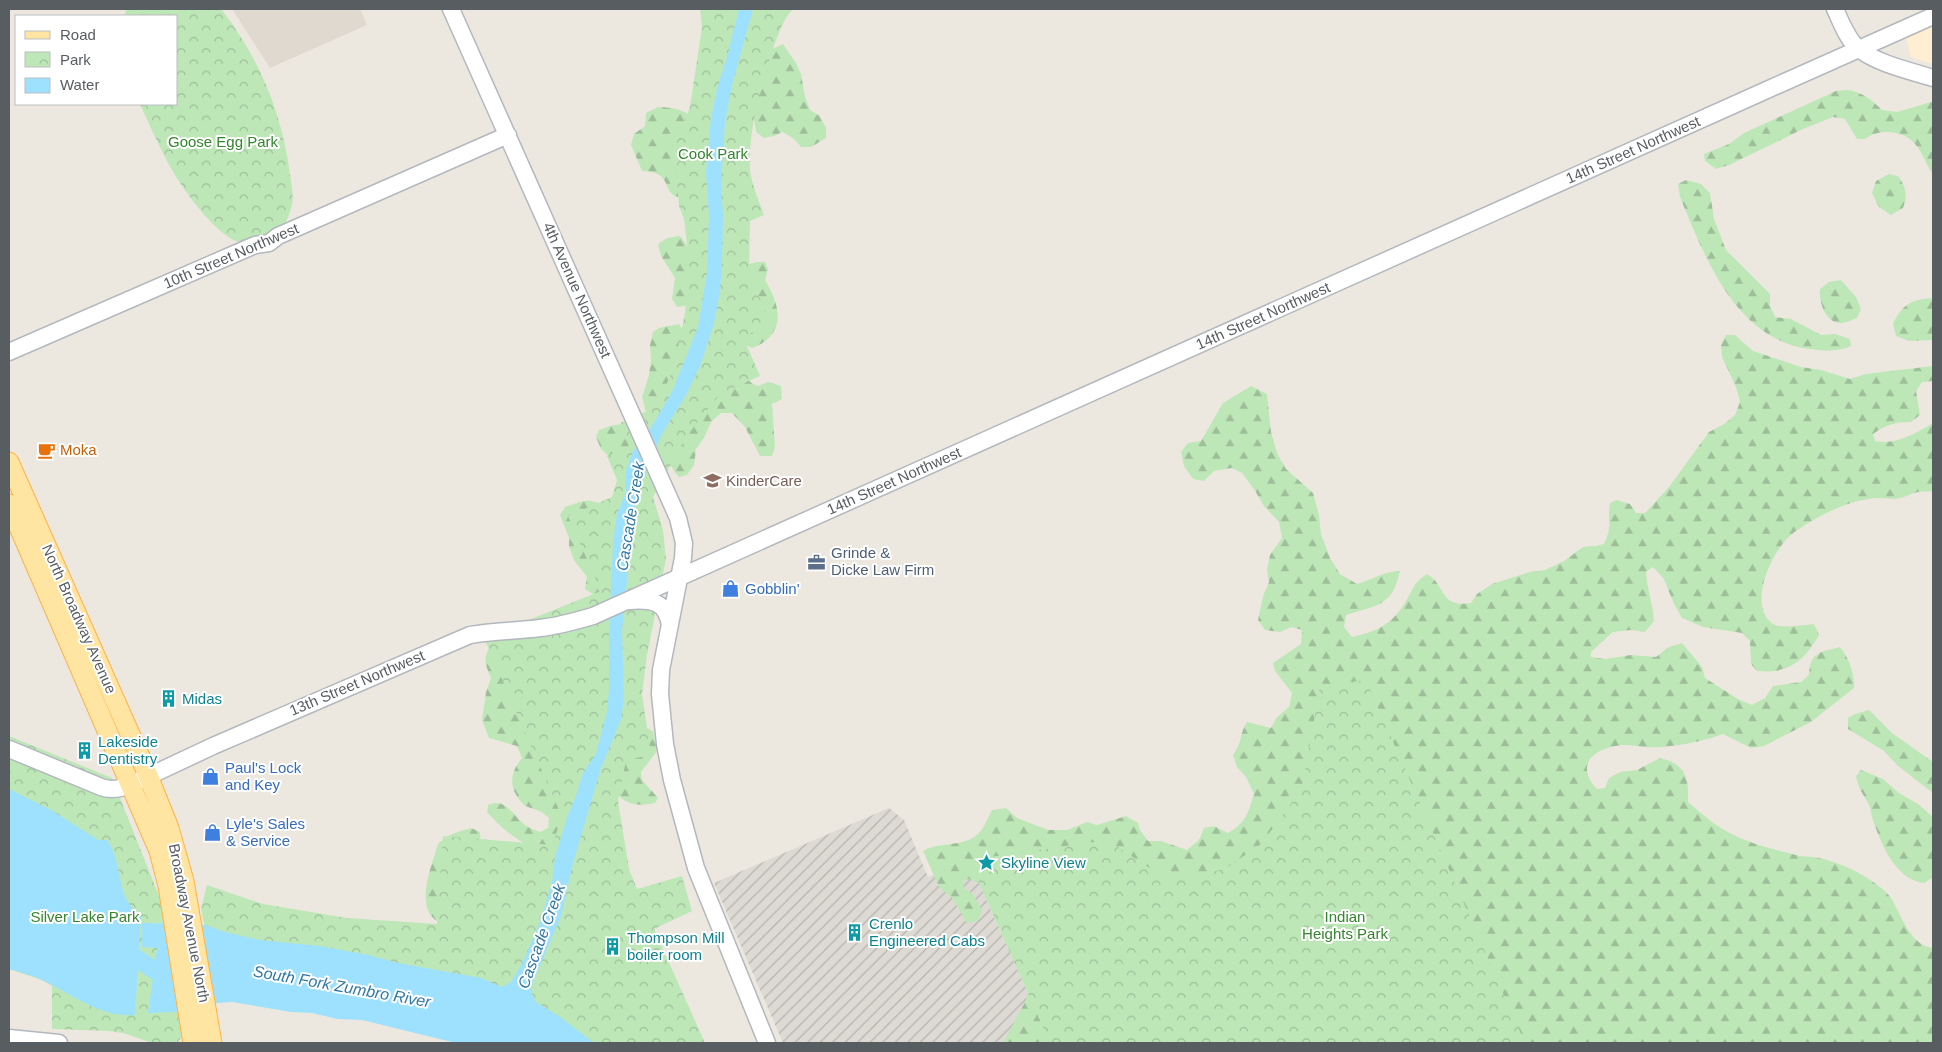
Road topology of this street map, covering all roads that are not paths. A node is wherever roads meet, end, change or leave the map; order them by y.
1 (451, 9) edge
2 (1835, 9) edge
3 (1933, 16) edge
4 (1859, 49) junction
5 (1933, 78) edge
6 (508, 135) junction
7 (9, 352) edge
8 (9, 462) edge
9 (9, 504) edge
10 (680, 576) junction
11 (622, 602) junction
12 (593, 616) joint
13 (670, 625) junction
14 (9, 748) edge
15 (149, 776) junction
16 (130, 785) junction
17 (180, 908) junction
18 (197, 1035) edge
19 (9, 1038) edge
20 (59, 1043) edge
21 (767, 1043) edge

1 - 6 street, 4th Avenue Northwest
2 - 4 street
3 - 4 street, 14th Street Northwest
4 - 5 street
4 - 10 street, 14th Street Northwest
6 - 7 street, 10th Street Northwest
6 - 10 street, 4th Avenue Northwest
8 - 15 main road, North Broadway Avenue
9 - 16 main road, North Broadway Avenue
10 - 11 street, 14th Street Northwest
10 - 13 street, 4th Avenue Northwest
11 - 12 street, 14th Street Northwest
11 - 13 street
12 - 15 street, 13th Street Northwest
13 - 21 street, 4th Avenue Northwest
14 - 16 street, 13th Street Northwest
15 - 16 street, 13th Street Northwest
15 - 17 main road, Broadway Avenue North
16 - 17 main road, Broadway Avenue North
17 - 18 main road, Broadway Avenue North
19 - 20 street

